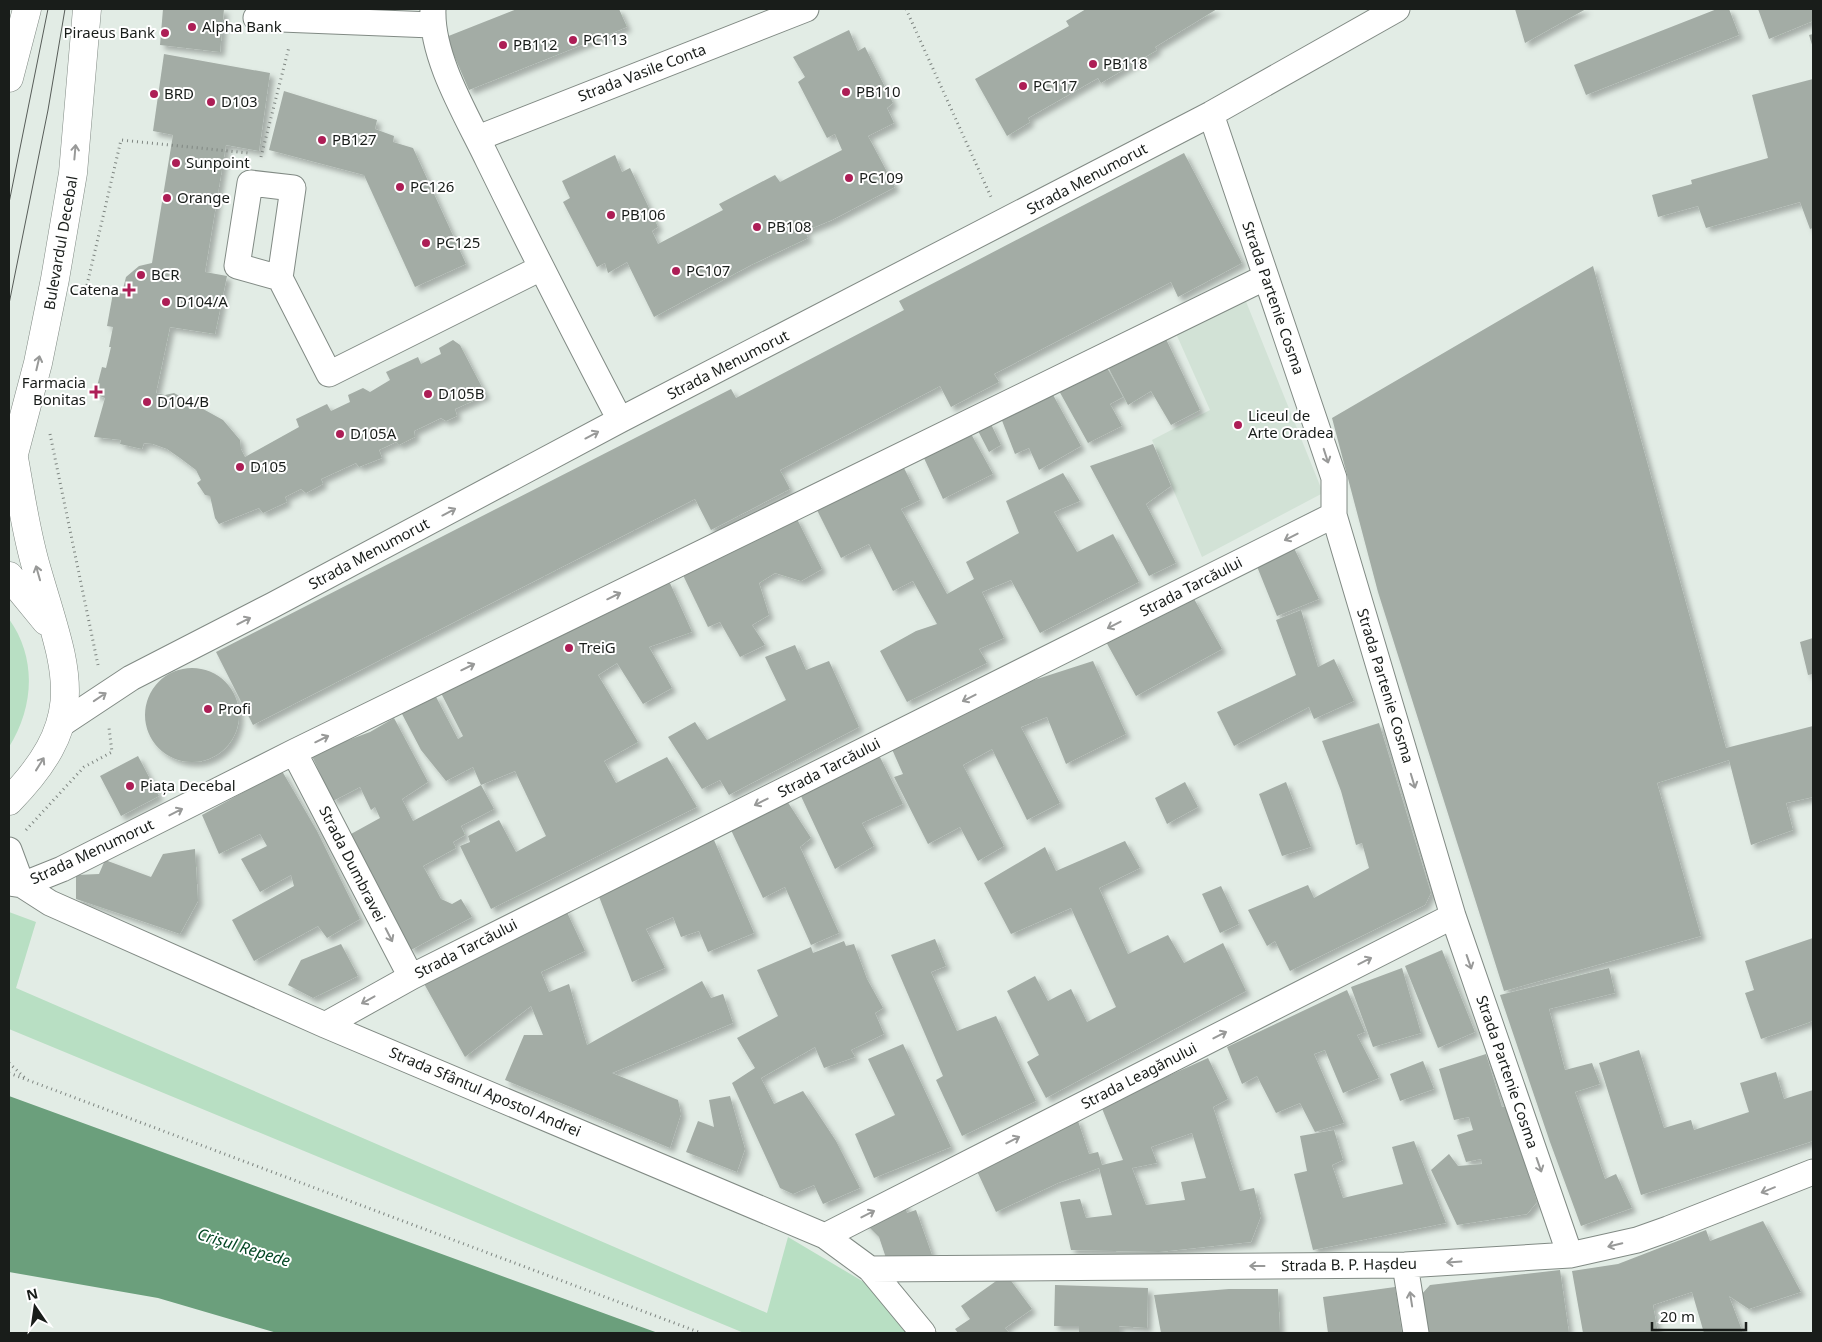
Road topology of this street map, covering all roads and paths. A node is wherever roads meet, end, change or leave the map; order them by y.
1 (27, 9) edge
2 (87, 9) edge
3 (806, 9) edge
4 (906, 9) edge
5 (1397, 9) edge
6 (432, 17) edge
7 (256, 18) dead end
8 (296, 19) junction
9 (9, 78) edge
10 (1210, 114) junction
11 (478, 138) junction
12 (261, 154) junction
13 (255, 184) junction
14 (1003, 224) junction
15 (541, 268) junction
16 (1266, 277) junction
17 (280, 278) junction
18 (85, 292) dead end
19 (620, 420) junction
20 (53, 425) dead end
21 (51, 434) dead end
22 (11, 466) edge
23 (1334, 515) junction
24 (9, 576) edge
25 (58, 636) junction
26 (60, 725) junction
27 (294, 752) junction
28 (9, 801) edge
29 (9, 850) edge
30 (15, 884) edge
31 (1453, 916) junction
32 (411, 977) junction
33 (325, 1025) junction
34 (9, 1063) edge
35 (9, 1073) edge
36 (26, 1078) junction
37 (1813, 1172) edge
38 (825, 1236) junction
39 (1570, 1255) junction
40 (1405, 1265) junction
41 (870, 1269) junction
42 (701, 1333) edge
43 (923, 1333) edge
44 (1416, 1333) edge

1 - 9 main road
22 -> 2 main road, Bulevardul Decebal
3 - 11 street, Strada Vasile Conta
4 - 14 path
5 - 10 street, Strada Menumorut
6 - 8 street
6 - 11 street
7 - 8 street
8 - 12 path
10 - 14 street, Strada Menumorut
10 - 16 street, Strada Partenie Cosma
11 - 15 street
12 - 13 path
12 - 18 path
13 - 17 street
13 - 17 street
14 - 19 street, Strada Menumorut
15 - 17 street
15 - 19 street
16 -> 23 street, Strada Partenie Cosma
27 -> 16 street, Strada Menumorut
26 -> 19 street, Strada Menumorut
20 - 21 path
25 -> 22 main road
23 -> 31 street, Strada Partenie Cosma
23 -> 32 street, Strada Tarcăului
24 - 25 main road
25 - 26 main road
28 -> 26 main road
30 -> 27 street, Strada Menumorut
27 -> 32 street, Strada Dumbravei
29 - 30 street
30 - 33 street, Strada Sfântul Apostol Andrei
38 -> 31 street, Strada Leagănului
31 -> 39 street, Strada Partenie Cosma
32 -> 33 street, Strada Tarcăului
33 - 38 street, Strada Sfântul Apostol Andrei
34 - 36 path
35 - 36 path
36 - 42 path
37 -> 39 street, Strada B. P. Hașdeu
38 - 41 street, Strada Sfântul Apostol Andrei
39 -> 40 street, Strada B. P. Hașdeu
40 -> 41 street, Strada B. P. Hașdeu
44 -> 40 street
41 - 43 street, Strada Sfântul Apostol Andrei

